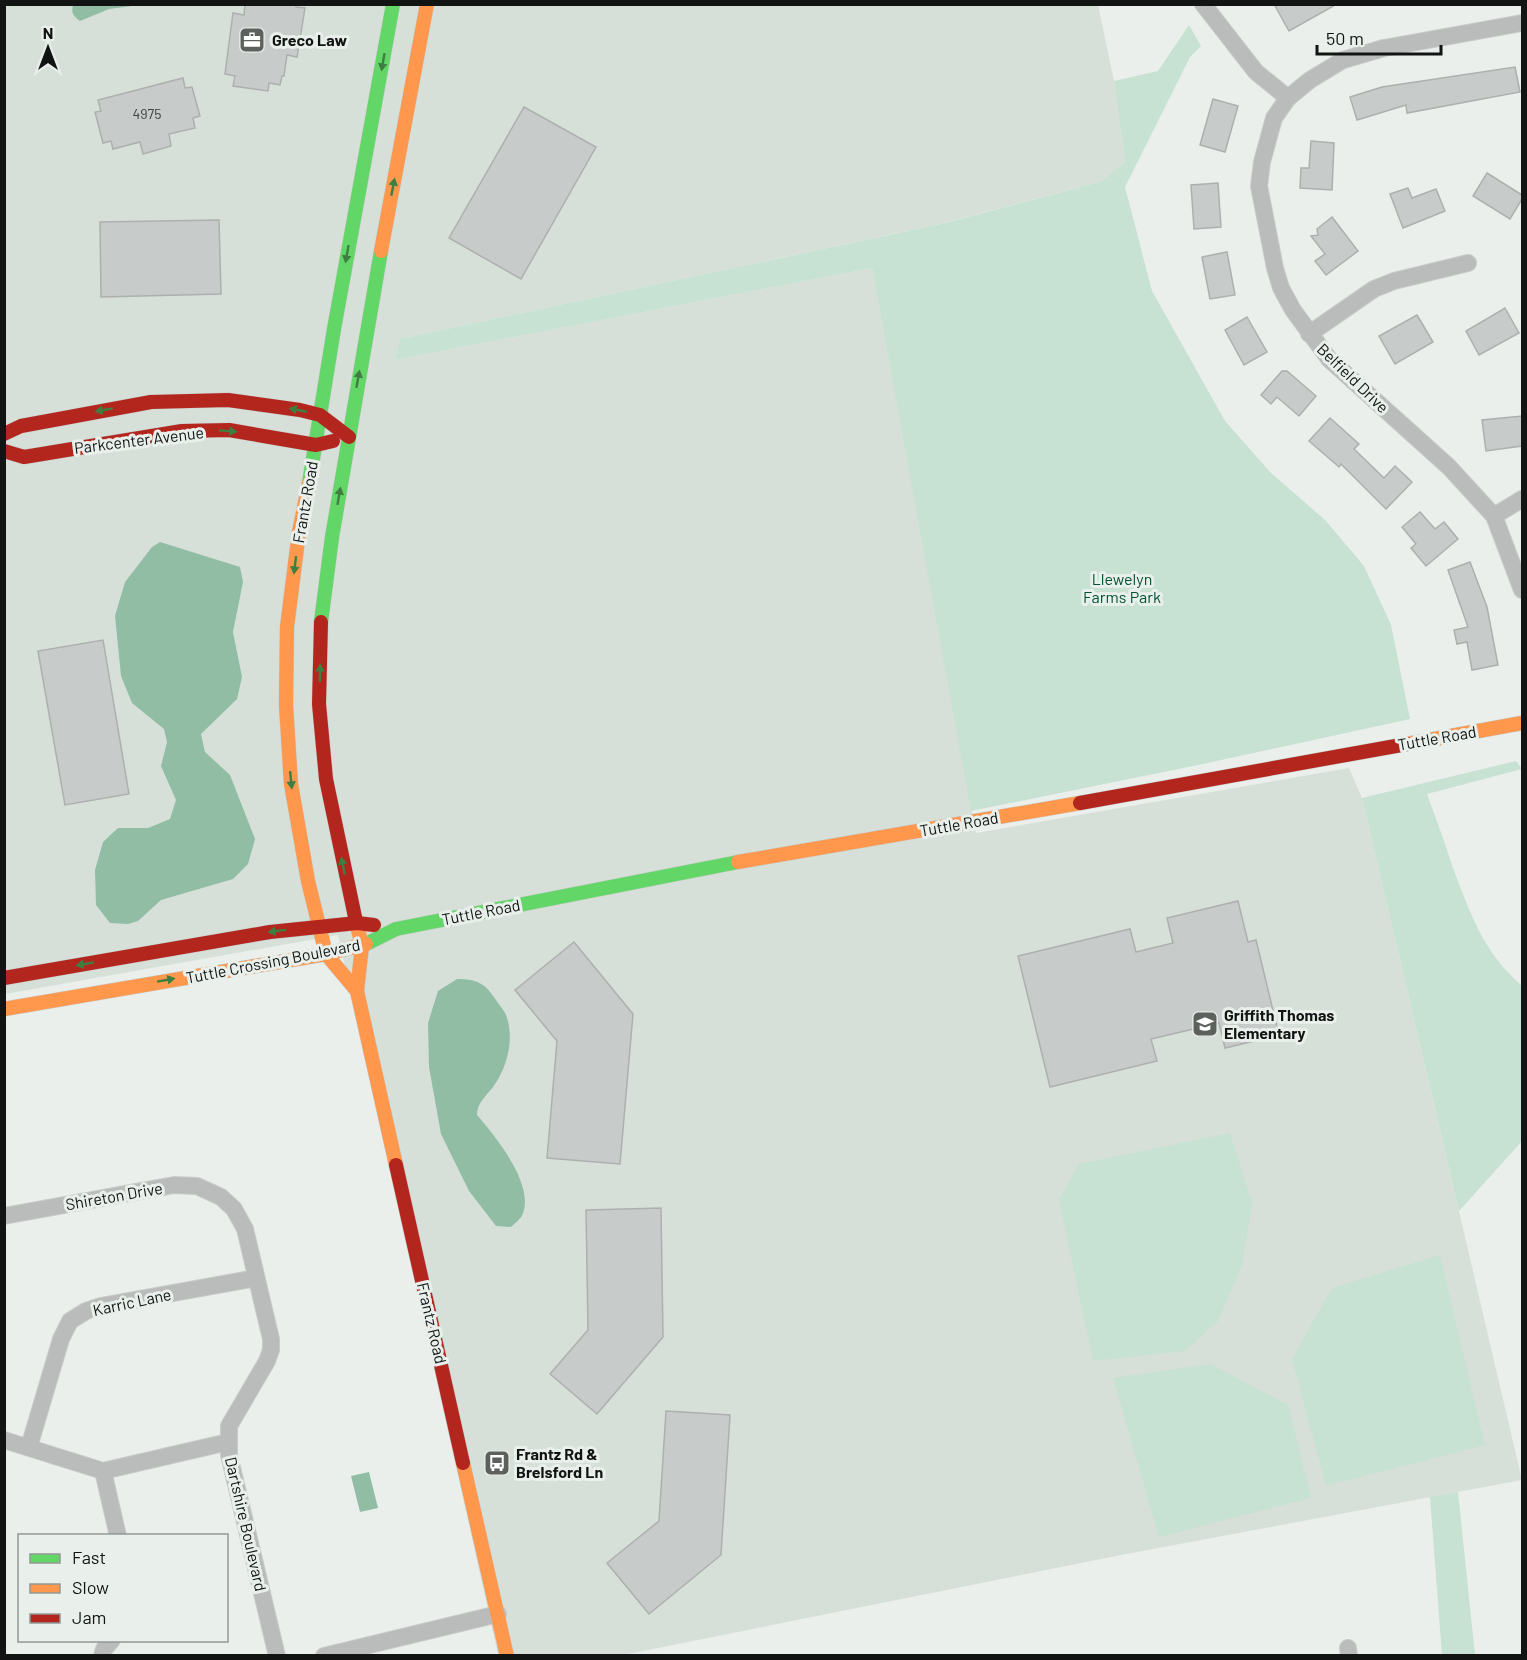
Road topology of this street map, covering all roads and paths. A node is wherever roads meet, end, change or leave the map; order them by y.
1 (393, 4) edge
2 (427, 4) edge
3 (1203, 4) edge
4 (1522, 23) edge
5 (1288, 98) junction
6 (1468, 263) dead end
7 (1309, 334) junction
8 (320, 415) junction
9 (4, 434) edge
10 (349, 437) junction
11 (316, 445) junction
12 (4, 451) edge
13 (1522, 499) edge
14 (1494, 516) junction
15 (1522, 590) edge
16 (287, 720) junction
17 (1522, 723) edge
18 (303, 770) dead end
19 (336, 894) dead end
20 (351, 923) junction
21 (319, 926) junction
22 (396, 929) junction
23 (362, 946) junction
24 (326, 954) junction
25 (4, 978) edge
26 (357, 991) junction
27 (4, 1009) edge
28 (221, 1197) joint
29 (4, 1215) edge
30 (256, 1278) junction
31 (4, 1440) edge
32 (228, 1442) junction
33 (29, 1447) junction
34 (103, 1471) junction
35 (118, 1534) edge
36 (498, 1614) junction
37 (111, 1642) edge
38 (102, 1656) edge
39 (277, 1656) edge
40 (324, 1656) edge
41 (507, 1656) edge

1 -> 8 main road, Frantz Road
10 -> 2 main road, Frantz Road
3 - 5 street
4 - 5 street, Belfield Drive
5 - 7 street, Belfield Drive
6 - 7 street
7 - 14 street, Belfield Drive
8 -> 9 main road, Parkcenter Avenue
8 - 10 main road, Parkcenter Avenue
8 - 11 main road, Frantz Road
10 - 11 main road, Parkcenter Avenue
20 -> 10 main road, Frantz Road
12 -> 11 main road, Parkcenter Avenue
11 -> 16 main road, Frantz Road
13 - 14 street
14 - 15 street, Belfield Drive
16 - 18 main road
16 -> 21 main road, Frantz Road
17 - 22 main road, Tuttle Road
19 - 20 main road
20 - 21 main road, Tuttle Crossing Boulevard
20 - 22 main road, Tuttle Crossing Boulevard
20 - 23 main road
21 - 24 main road, Frantz Road
21 -> 25 main road, Tuttle Crossing Boulevard
22 - 23 main road, Tuttle Crossing Boulevard
23 - 24 main road, Tuttle Crossing Boulevard
23 - 26 main road, Frantz Road
24 - 26 main road, Frantz Road
27 -> 24 main road, Tuttle Crossing Boulevard
26 - 36 main road, Frantz Road
28 - 29 street, Shireton Drive
28 - 30 street, Dartshire Boulevard
30 - 32 street, Dartshire Boulevard
30 - 33 street, Karric Lane
31 - 33 street
32 - 34 street
32 - 39 street, Dartshire Boulevard
33 - 34 street
34 - 35 street
36 - 40 street
36 - 41 main road, Frantz Road
37 - 38 street

